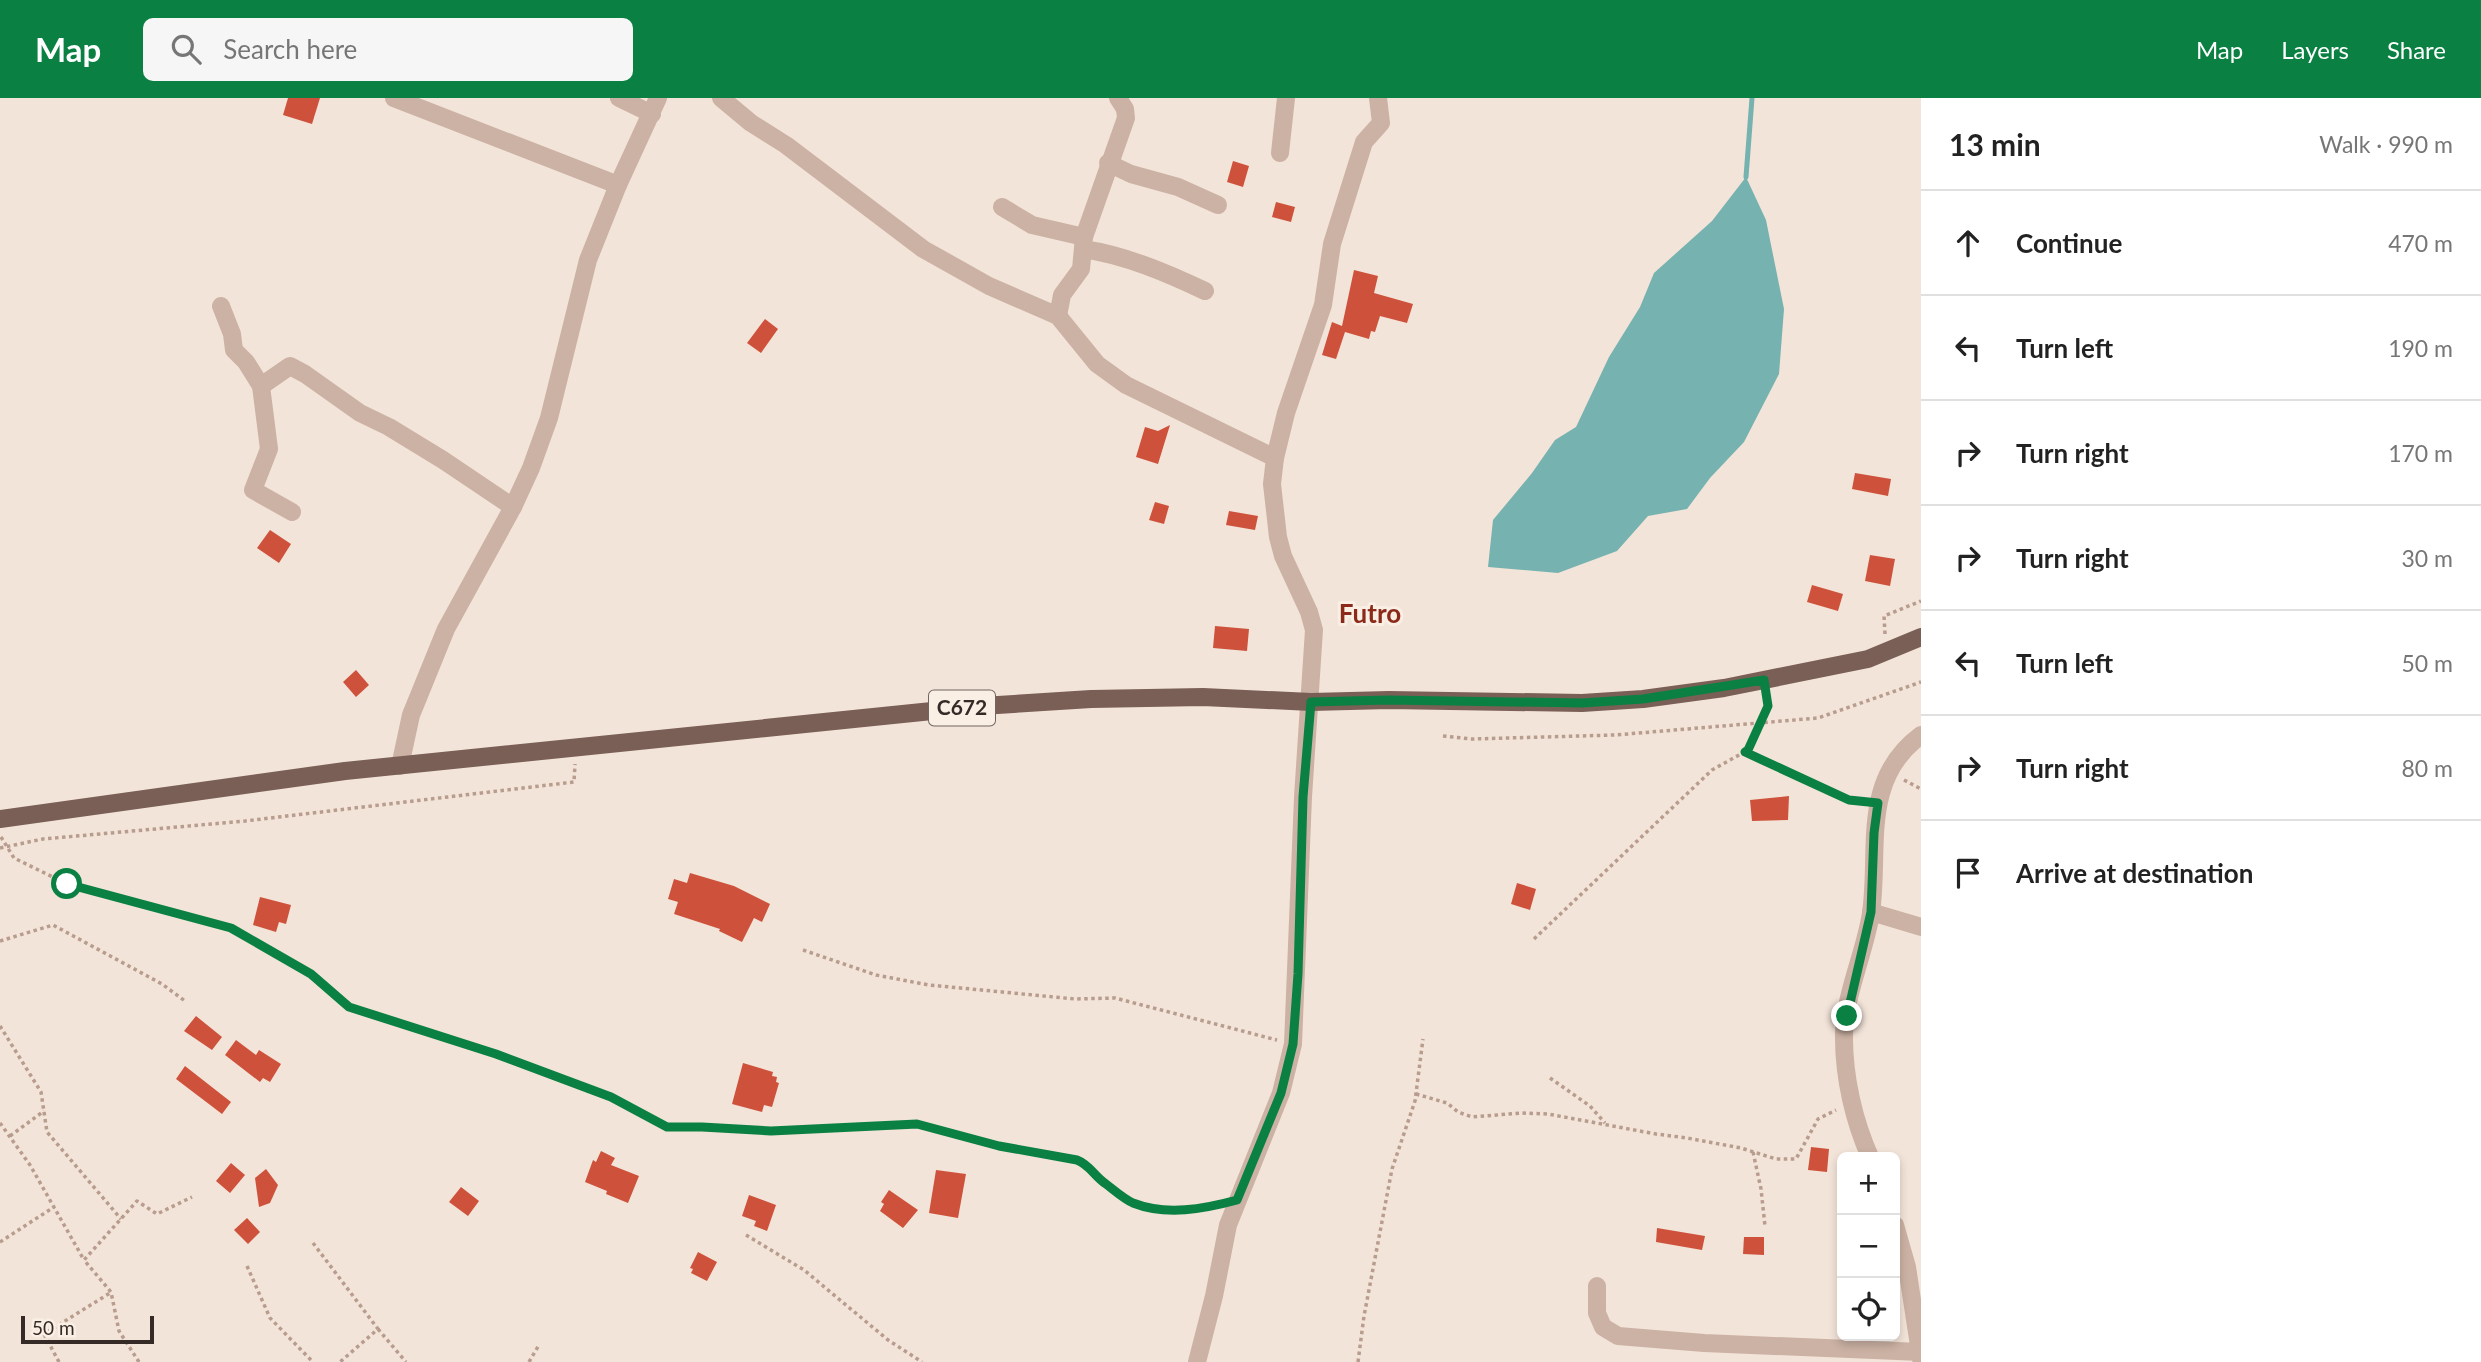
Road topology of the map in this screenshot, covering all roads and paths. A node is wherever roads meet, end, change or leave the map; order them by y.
1 (394, 98) edge
2 (619, 98) edge
3 (721, 98) edge
4 (1118, 98) edge
5 (1286, 98) edge
6 (1378, 98) edge
7 (655, 106) edge
8 (1280, 153) dead end
9 (1108, 163) junction
10 (618, 184) junction
11 (1218, 205) dead end
12 (1002, 207) dead end
13 (1083, 243) junction
14 (1205, 290) dead end
15 (221, 306) dead end
16 (1058, 316) junction
17 (261, 386) junction
18 (1275, 458) junction
19 (513, 507) junction
20 (292, 512) dead end
21 (1921, 601) edge
22 (1921, 637) edge
23 (1885, 643) dead end
24 (1764, 680) junction
25 (1921, 682) edge
26 (1311, 702) junction
27 (1760, 724) junction
28 (1921, 735) edge
29 (1443, 736) dead end
30 (576, 748) junction
31 (1745, 752) junction
32 (400, 766) junction
33 (1878, 803) junction
34 (0, 819) edge
35 (0, 835) edge
36 (8, 847) junction
37 (0, 848) edge
38 (1871, 912) junction
39 (1921, 927) edge
40 (1534, 939) dead end
41 (0, 941) edge
42 (803, 950) dead end
43 (186, 1001) dead end
44 (0, 1026) edge
45 (1423, 1039) dead end
46 (1293, 1044) junction
47 (1550, 1077) dead end
48 (1416, 1094) junction
49 (1854, 1106) junction
50 (44, 1111) junction
51 (0, 1123) edge
52 (1607, 1125) junction
53 (10, 1136) junction
54 (1753, 1152) junction
55 (1868, 1152) edge
56 (192, 1197) dead end
57 (1237, 1200) junction
58 (54, 1207) junction
59 (121, 1219) junction
60 (1765, 1226) dead end
61 (746, 1235) dead end
62 (0, 1242) edge
63 (1900, 1242) edge
64 (313, 1243) dead end
65 (84, 1260) junction
66 (247, 1266) dead end
67 (1597, 1286) dead end
68 (111, 1292) junction
69 (378, 1329) junction
70 (539, 1345) dead end
71 (1921, 1354) edge
72 (59, 1362) edge
73 (139, 1362) edge
74 (313, 1362) edge
75 (340, 1362) edge
76 (406, 1362) edge
77 (529, 1362) edge
78 (922, 1362) edge
79 (1197, 1362) edge
80 (1359, 1362) edge

1 - 10 street
2 - 7 street
3 - 16 street
4 - 9 street
5 - 8 street
6 - 18 street
7 - 10 street
9 - 11 street
9 - 13 street
10 - 19 street
12 - 13 street
13 - 14 street
13 - 16 street
15 - 17 street
16 - 18 street
17 - 19 street
17 - 20 street
18 - 26 street
19 - 32 street
21 - 23 path
22 - 24 main road, C672
24 - 26 main road, C672
24 - 27 path
25 - 27 path
26 - 30 main road, C672
26 - 46 street
27 - 29 path
27 - 31 path
28 - 33 street
30 - 32 main road, C672
30 - 36 path
31 - 33 path
31 - 40 path
32 - 34 main road, C672
33 - 38 street
35 - 36 path
36 - 37 path
36 - 57 path
38 - 39 street
38 - 49 street
41 - 43 path
42 - 46 path
44 - 50 path
45 - 48 path
46 - 57 street
47 - 52 path
48 - 52 path
48 - 80 path
49 - 54 path
49 - 55 street
50 - 53 path
50 - 59 path
51 - 53 path
52 - 54 path
53 - 58 path
54 - 60 path
56 - 59 path
57 - 79 street
58 - 62 path
58 - 65 path
59 - 65 path
61 - 78 path
63 - 71 street
64 - 69 path
65 - 68 path
66 - 74 path
67 - 71 street
68 - 72 path
68 - 73 path
69 - 75 path
69 - 76 path
70 - 77 path

